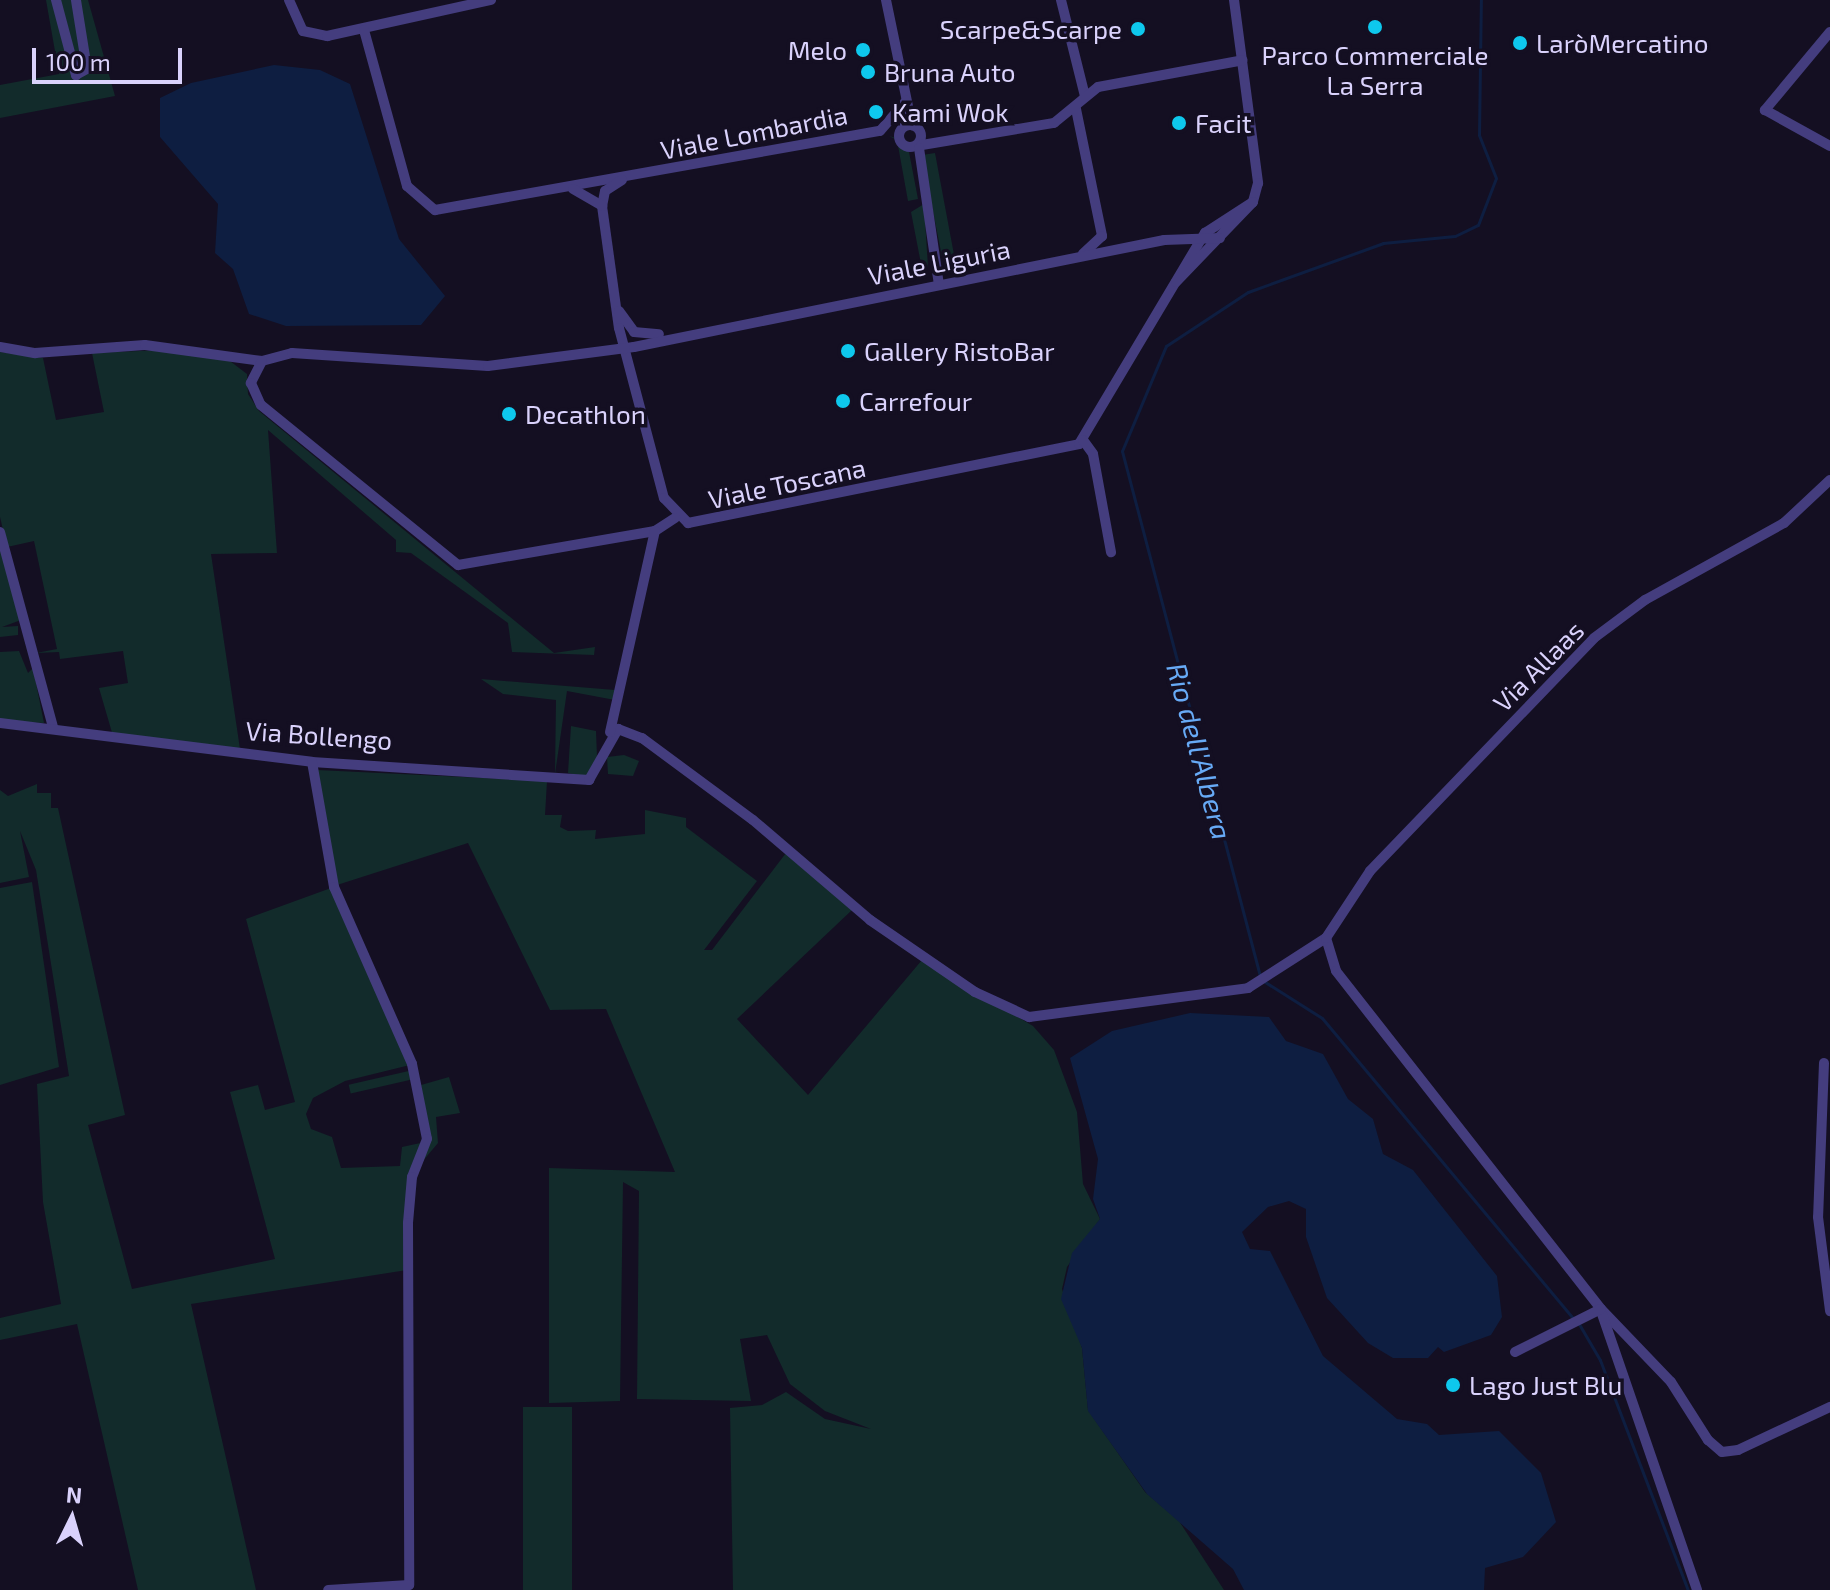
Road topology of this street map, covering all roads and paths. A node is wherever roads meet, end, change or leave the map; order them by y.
1 (56, 0) edge
2 (76, 0) edge
3 (289, 0) edge
4 (491, 0) edge
5 (886, 0) edge
6 (1061, 0) edge
7 (1234, 0) edge
8 (364, 30) junction
9 (1830, 32) edge
10 (1243, 60) junction
11 (1085, 96) junction
12 (906, 101) junction
13 (1076, 109) junction
14 (901, 125) junction
15 (1830, 146) edge
16 (920, 147) junction
17 (622, 180) junction
18 (569, 188) junction
19 (1253, 202) junction
20 (602, 206) junction
21 (1202, 238) junction
22 (1220, 238) junction
23 (1164, 240) junction
24 (1190, 258) junction
25 (1074, 259) junction
26 (1176, 282) junction
27 (939, 285) junction
28 (616, 305) junction
29 (666, 335) junction
30 (0, 347) edge
31 (624, 349) junction
32 (262, 361) junction
33 (1081, 442) junction
34 (1830, 480) edge
35 (675, 518) junction
36 (655, 531) junction
37 (0, 532) edge
38 (1111, 552) dead end
39 (0, 723) edge
40 (53, 727) junction
41 (608, 735) junction
42 (312, 762) junction
43 (1326, 938) junction
44 (1824, 1063) dead end
45 (1601, 1309) junction
46 (1830, 1311) edge
47 (1515, 1352) dead end
48 (1830, 1407) edge
49 (328, 1590) edge
50 (1697, 1590) edge

1 - 2 street
3 - 8 street
4 - 8 street
5 - 12 street
6 - 11 street
7 - 10 street
8 - 18 street, Viale Lombardia
9 - 15 street
10 - 11 street
10 - 19 street
11 - 13 street
12 - 14 street, Viale Lombardia
12 - 14 street
13 - 16 street
13 - 25 street
14 - 16 street
14 - 16 street
14 - 17 street, Viale Lombardia
16 - 27 street
17 - 18 street, Viale Lombardia
17 - 20 street
18 - 20 street
19 - 21 street
19 - 22 street
20 - 28 street, Viale Toscana
21 - 22 street, Viale Liguria
21 - 23 street, Viale Liguria
21 - 24 street
22 - 26 street
23 - 24 street
23 - 25 street, Viale Liguria
24 - 26 street
25 - 27 street, Viale Liguria
26 - 33 street
27 - 29 street, Viale Liguria
28 - 29 street
28 - 31 street, Viale Toscana
29 - 31 street, Viale Liguria
30 - 32 street, Viale Liguria
31 - 32 street, Viale Liguria
31 - 35 street, Viale Toscana
32 - 36 street
33 - 35 street, Viale Toscana
33 - 38 street
34 - 43 street, Via Allaas
35 - 36 street
36 - 41 street
37 - 40 street
39 - 40 street, Via Bollengo
40 - 42 street, Via Bollengo
41 - 42 street, Via Bollengo
41 - 43 street
42 - 49 street
43 - 45 street
44 - 46 street
45 - 47 street
45 - 48 street
45 - 50 street

